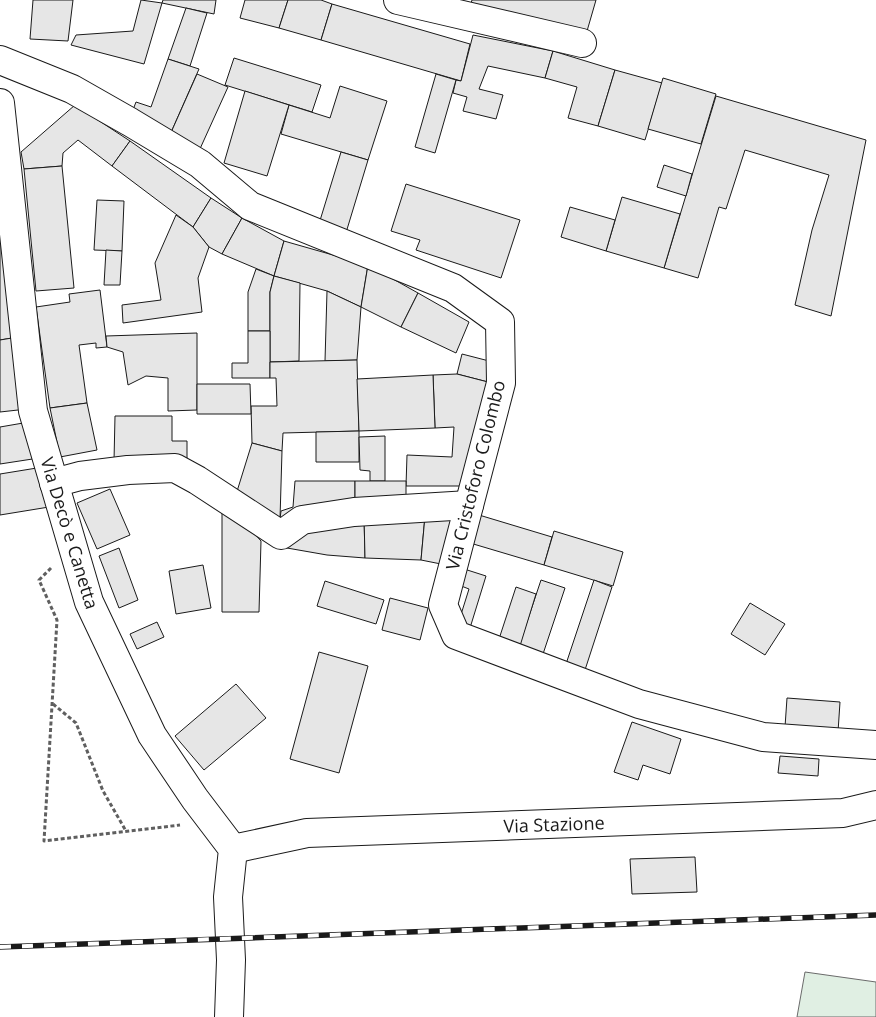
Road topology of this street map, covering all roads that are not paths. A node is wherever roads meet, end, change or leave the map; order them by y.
1 (398, 0) edge
2 (582, 43) dead end
3 (0, 60) edge
4 (0, 103) edge
5 (54, 483) junction
6 (469, 505) junction
7 (873, 741) edge
8 (876, 805) edge
9 (233, 849) junction
10 (229, 1017) edge

1 - 2 street
3 - 6 street, Via Cristoforo Colombo
4 - 5 street, Via Decò e Canetta
5 - 6 street
5 - 9 street, Via Decò e Canetta
6 - 7 street, Via Cristoforo Colombo
8 - 9 street, Via Stazione
9 - 10 street

